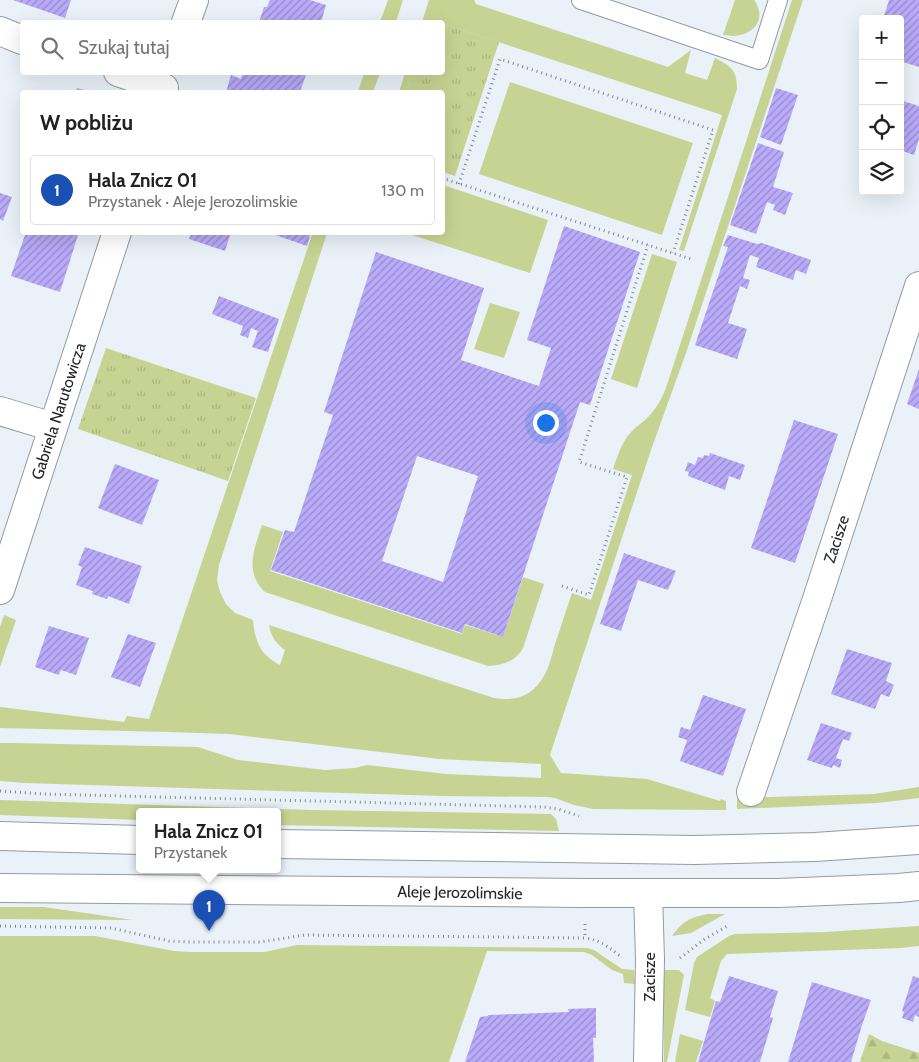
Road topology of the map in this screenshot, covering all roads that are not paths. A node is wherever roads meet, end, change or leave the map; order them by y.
1 (194, 0) edge
2 (581, 0) edge
3 (778, 0) edge
4 (187, 20) edge
5 (0, 31) edge
6 (20, 39) edge
7 (130, 75) edge
8 (165, 84) edge
9 (115, 235) edge
10 (919, 286) edge
11 (0, 411) edge
12 (53, 427) junction
13 (0, 590) edge
14 (751, 792) dead end
15 (0, 836) edge
16 (136, 840) edge
17 (919, 840) edge
18 (281, 844) edge
19 (919, 886) edge
20 (0, 888) edge
21 (648, 893) junction
22 (648, 1062) edge

1 - 4 main road
2 - 3 lane
5 - 6 main road
7 - 8 main road
9 - 12 main road, Gabriela Narutowicza
10 - 14 main road, Zacisze
11 - 12 main road
12 - 13 main road, Gabriela Narutowicza
15 - 16 main road
17 - 18 main road
19 - 21 main road, Aleje Jerozolimskie
20 - 21 main road, Aleje Jerozolimskie
21 - 22 main road, Zacisze

